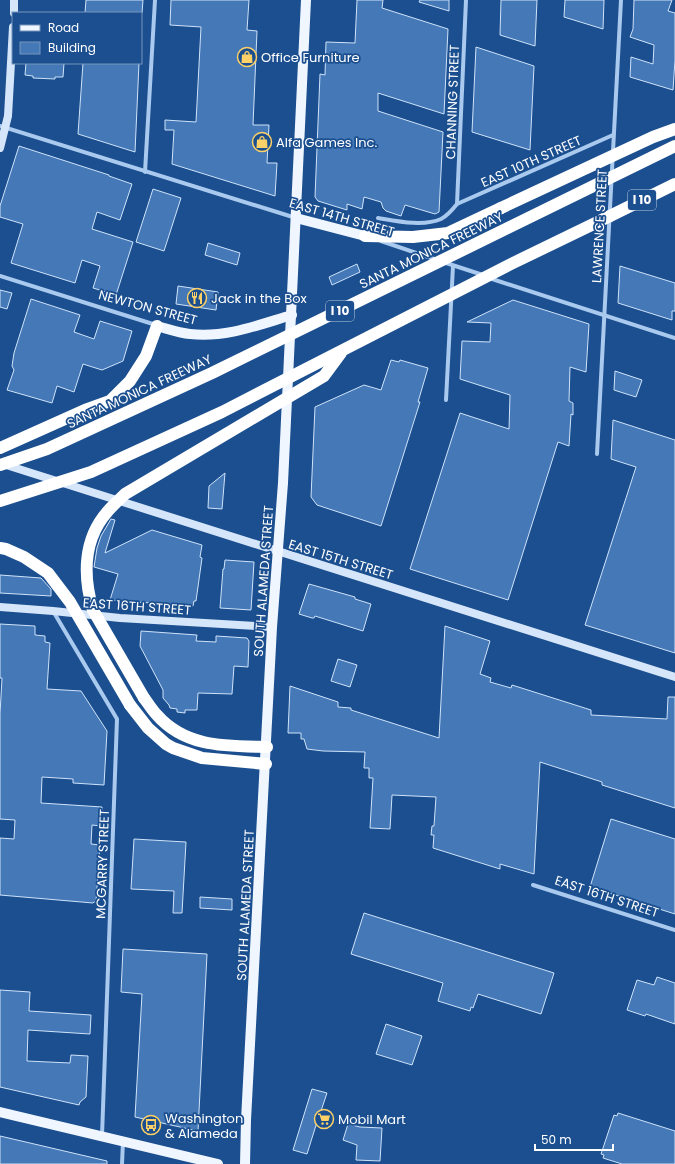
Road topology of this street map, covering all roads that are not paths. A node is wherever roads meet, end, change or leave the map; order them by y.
1 (14, 0) edge
2 (155, 0) edge
3 (306, 0) edge
4 (466, 0) edge
5 (621, 0) edge
6 (14, 12) edge
7 (12, 45) edge
8 (3, 127) edge
9 (675, 129) edge
10 (613, 135) junction
11 (675, 146) edge
12 (0, 148) edge
13 (145, 172) junction
14 (675, 184) edge
15 (675, 192) edge
16 (457, 204) junction
17 (610, 216) junction
18 (296, 218) junction
19 (378, 218) dead end
20 (365, 236) junction
21 (453, 266) junction
22 (0, 276) edge
23 (292, 315) junction
24 (604, 316) junction
25 (157, 326) junction
26 (675, 338) edge
27 (341, 352) junction
28 (446, 400) dead end
29 (0, 448) edge
30 (597, 454) dead end
31 (0, 464) edge
32 (0, 502) edge
33 (0, 548) edge
34 (278, 551) junction
35 (0, 607) edge
36 (53, 611) junction
37 (272, 627) junction
38 (675, 678) edge
39 (267, 747) junction
40 (266, 764) junction
41 (532, 885) dead end
42 (675, 930) edge
43 (0, 1112) edge
44 (102, 1136) junction
45 (123, 1141) junction
46 (122, 1164) edge
47 (218, 1164) edge
48 (245, 1164) edge

1 - 6 street
2 - 13 street
3 - 18 main road, SOUTH ALAMEDA STREET
4 - 16 street, CHANNING STREET
5 - 10 street, LAWRENCE STREET
7 - 8 street
8 - 12 street
8 - 13 street, EAST 14TH STREET
9 - 20 highway, bridge
10 - 16 street, EAST 10TH STREET
10 - 24 street, LAWRENCE STREET
11 - 31 highway, SANTA MONICA FREEWAY / I 10, bridge
13 - 18 street, EAST 14TH STREET
14 - 17 highway, I 10
15 - 17 highway
16 - 19 street, EAST 10TH STREET
17 - 27 highway, I 10, bridge
18 - 20 main road, EAST 14TH STREET
18 - 23 main road, SOUTH ALAMEDA STREET
20 - 21 street, EAST 14TH STREET
21 - 24 street, EAST 14TH STREET
21 - 28 street
22 - 25 street, NEWTON STREET
23 - 25 main road, NEWTON STREET
23 - 34 main road, SOUTH ALAMEDA STREET
24 - 26 street, EAST 14TH STREET
24 - 30 street, LAWRENCE STREET
25 - 29 highway
27 - 32 highway, I 10, bridge
27 - 39 highway, bridge
31 - 34 street, EAST 15TH STREET
33 - 40 highway, bridge
34 - 37 main road, SOUTH ALAMEDA STREET
34 - 38 street, EAST 15TH STREET
35 - 36 street, EAST 16TH STREET
36 - 37 street, EAST 16TH STREET
36 - 44 street, MCGARRY STREET
37 - 39 main road, SOUTH ALAMEDA STREET
39 - 40 main road, SOUTH ALAMEDA STREET
40 - 48 main road, SOUTH ALAMEDA STREET
41 - 42 street, EAST 16TH STREET
43 - 44 main road
44 - 45 main road
45 - 46 street
45 - 47 main road

